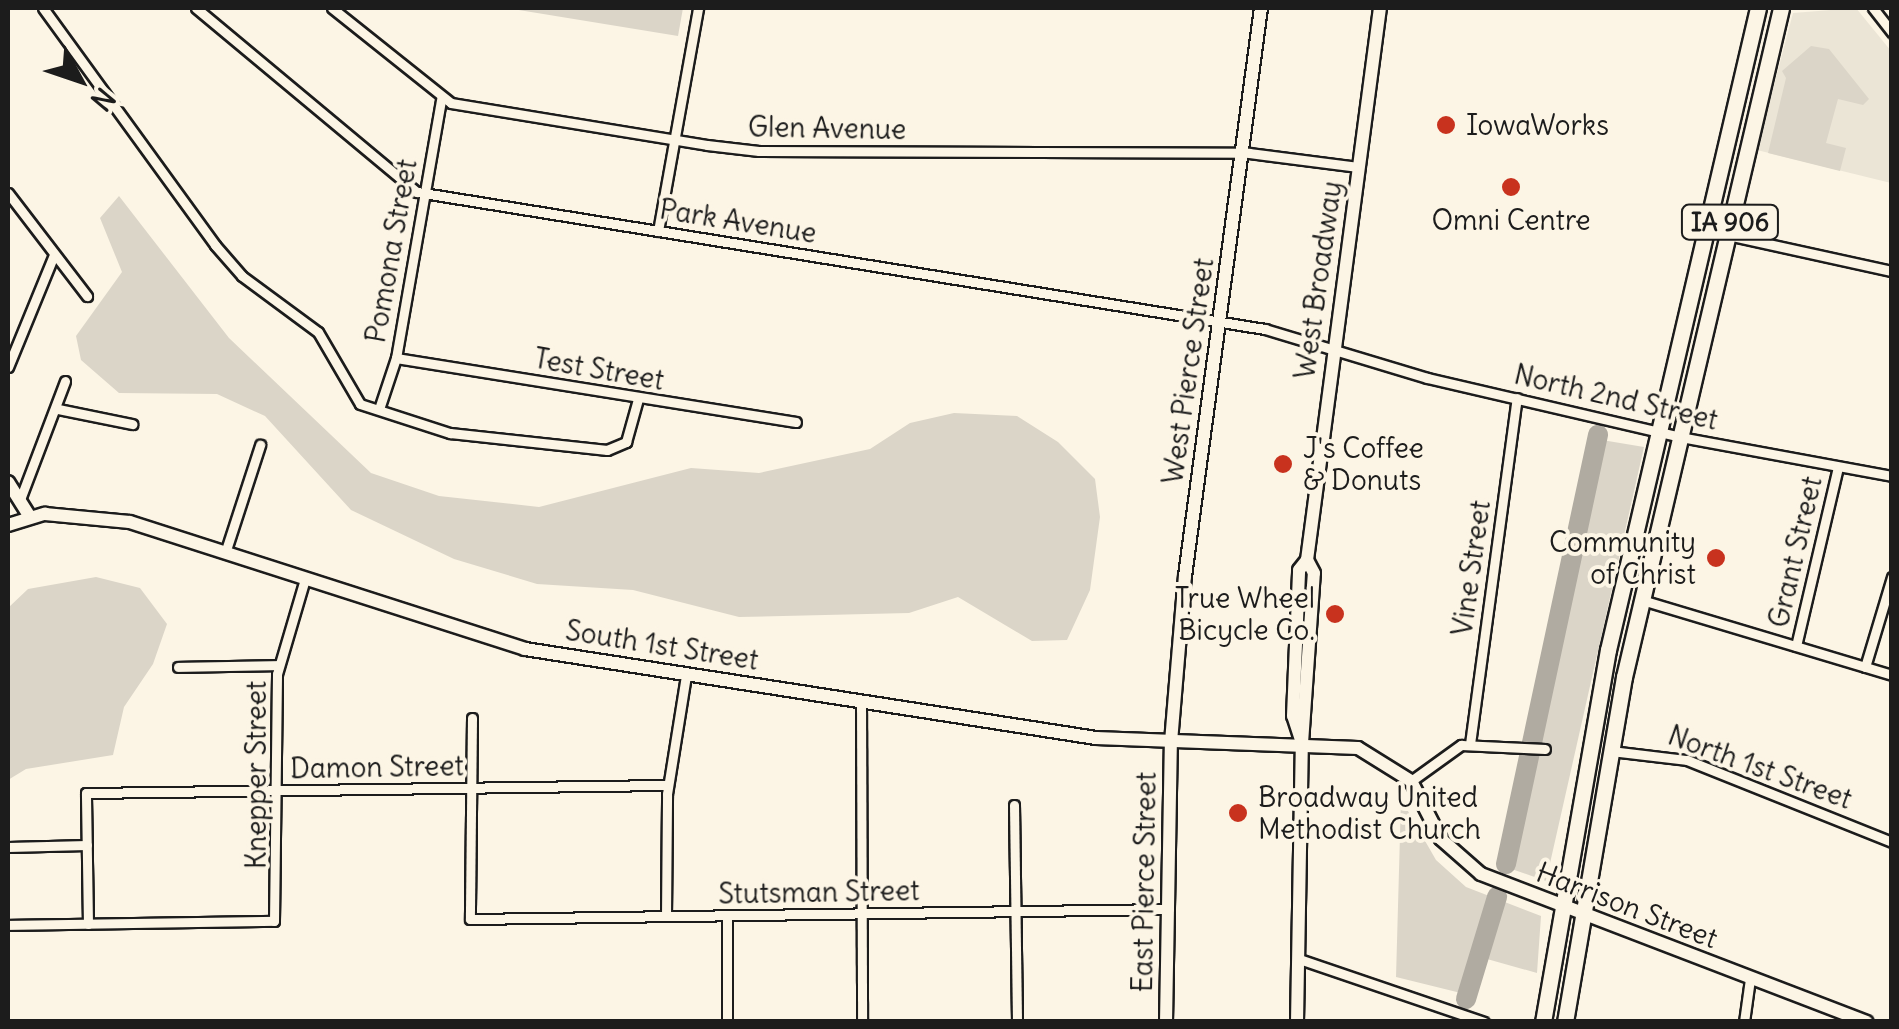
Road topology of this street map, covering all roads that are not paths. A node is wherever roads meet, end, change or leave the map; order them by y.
1 (43, 8) edge
2 (196, 8) edge
3 (332, 8) edge
4 (698, 8) edge
5 (1261, 8) edge
6 (1380, 8) edge
7 (1758, 8) edge
8 (1781, 8) edge
9 (1873, 8) edge
10 (1892, 32) edge
11 (442, 99) junction
12 (674, 139) junction
13 (1242, 154) junction
14 (1358, 167) junction
15 (8, 193) edge
16 (424, 194) junction
17 (1705, 230) junction
18 (658, 232) junction
19 (1728, 235) junction
20 (54, 255) junction
21 (1891, 271) edge
22 (87, 296) dead end
23 (1222, 321) junction
24 (1334, 351) junction
25 (396, 358) junction
26 (8, 366) edge
27 (65, 380) dead end
28 (638, 398) junction
29 (1517, 398) junction
30 (58, 409) junction
31 (378, 409) junction
32 (796, 422) dead end
33 (132, 424) dead end
34 (1660, 431) junction
35 (1680, 437) junction
36 (260, 445) dead end
37 (1838, 467) junction
38 (1892, 476) edge
39 (8, 482) edge
40 (21, 497) junction
41 (30, 517) junction
42 (9, 524) edge
43 (225, 553) junction
44 (1892, 578) edge
45 (305, 579) junction
46 (1642, 600) junction
47 (1796, 646) junction
48 (278, 665) junction
49 (178, 666) dead end
50 (1865, 667) junction
51 (686, 675) junction
52 (1892, 675) edge
53 (861, 702) junction
54 (472, 718) dead end
55 (1171, 742) junction
56 (1302, 743) junction
57 (1470, 744) junction
58 (1545, 749) dead end
59 (1609, 751) junction
60 (1410, 781) junction
61 (668, 786) junction
62 (472, 788) junction
63 (277, 790) junction
64 (1014, 805) dead end
65 (1892, 842) edge
66 (87, 845) junction
67 (8, 847) edge
68 (1561, 907) junction
69 (1169, 909) junction
70 (1016, 911) junction
71 (862, 913) junction
72 (1581, 914) junction
73 (666, 916) junction
74 (727, 916) junction
75 (88, 924) junction
76 (8, 925) edge
77 (1299, 959) junction
78 (1750, 979) junction
79 (727, 1022) edge
80 (862, 1022) edge
81 (1017, 1022) edge
82 (1166, 1022) edge
83 (1298, 1022) edge
84 (1484, 1022) edge
85 (1543, 1022) edge
86 (1565, 1022) edge
87 (1744, 1022) edge
88 (1867, 1022) edge

1 - 31 street
2 - 16 street, Park Avenue
3 - 11 street, Glen Avenue
4 - 12 street
5 - 13 main road, West Pierce Street
6 - 14 main road, West Broadway
7 - 17 main road, IA 906
8 - 19 main road, IA 906
9 - 10 street
11 - 12 street, Glen Avenue
11 - 16 street, Pomona Street
12 - 13 street, Glen Avenue
12 - 18 street
13 - 14 street, Glen Avenue
13 - 23 main road, West Pierce Street
14 - 24 main road, West Broadway
15 - 20 street
16 - 18 street, Park Avenue
16 - 25 street, Pomona Street
17 - 19 street
17 - 34 main road, IA 906
18 - 23 street, Park Avenue
19 - 21 street
19 - 35 main road, IA 906
20 - 22 street
20 - 26 street
23 - 24 street, Park Avenue
23 - 55 main road, West Pierce Street
24 - 29 street, North 2nd Street
24 - 56 main road, West Broadway
25 - 28 street, Test Street
25 - 31 street, Pomona Street
27 - 30 street
28 - 31 street
28 - 32 street, Test Street
29 - 34 street, North 2nd Street
29 - 57 street, Vine Street
30 - 33 street
30 - 40 street
34 - 35 street, North 2nd Street
34 - 68 main road, IA 906
35 - 37 street, North 2nd Street
35 - 46 main road, IA 906
36 - 43 street
37 - 38 street, North 2nd Street
37 - 47 street, Grant Street
39 - 40 main road
40 - 41 main road
40 - 42 main road
41 - 42 main road
41 - 43 main road, South 1st Street
43 - 45 main road, South 1st Street
44 - 50 street
45 - 48 street, Knepper Street
45 - 51 main road, South 1st Street
46 - 47 street
46 - 59 main road, IA 906
47 - 50 street
48 - 49 street
48 - 63 street, Knepper Street
50 - 52 street
51 - 53 main road, South 1st Street
51 - 61 street
53 - 55 main road, South 1st Street
53 - 71 street
54 - 62 street
55 - 56 main road, South 1st Street
55 - 69 main road, East Pierce Street
56 - 60 main road
56 - 77 main road, West Broadway
57 - 58 street
57 - 60 street
59 - 65 street, North 1st Street
59 - 72 main road, IA 906
60 - 68 main road, Harrison Street
61 - 62 street, Damon Street
61 - 73 street
62 - 63 street, Damon Street
62 - 73 street, Stutsman Street
63 - 66 street, Damon Street
63 - 75 street, Knepper Street
64 - 70 street
66 - 67 street
66 - 75 street
68 - 72 main road, Harrison Street
68 - 85 main road, IA 906
69 - 70 street, Stutsman Street
69 - 82 main road, East Pierce Street
70 - 71 street, Stutsman Street
70 - 81 street
71 - 74 street, Stutsman Street
71 - 80 street
72 - 78 main road, Harrison Street
72 - 86 main road, IA 906
73 - 74 street, Stutsman Street
74 - 79 street
75 - 76 street
77 - 83 main road, West Broadway
77 - 84 street
78 - 87 street
78 - 88 main road, Harrison Street

